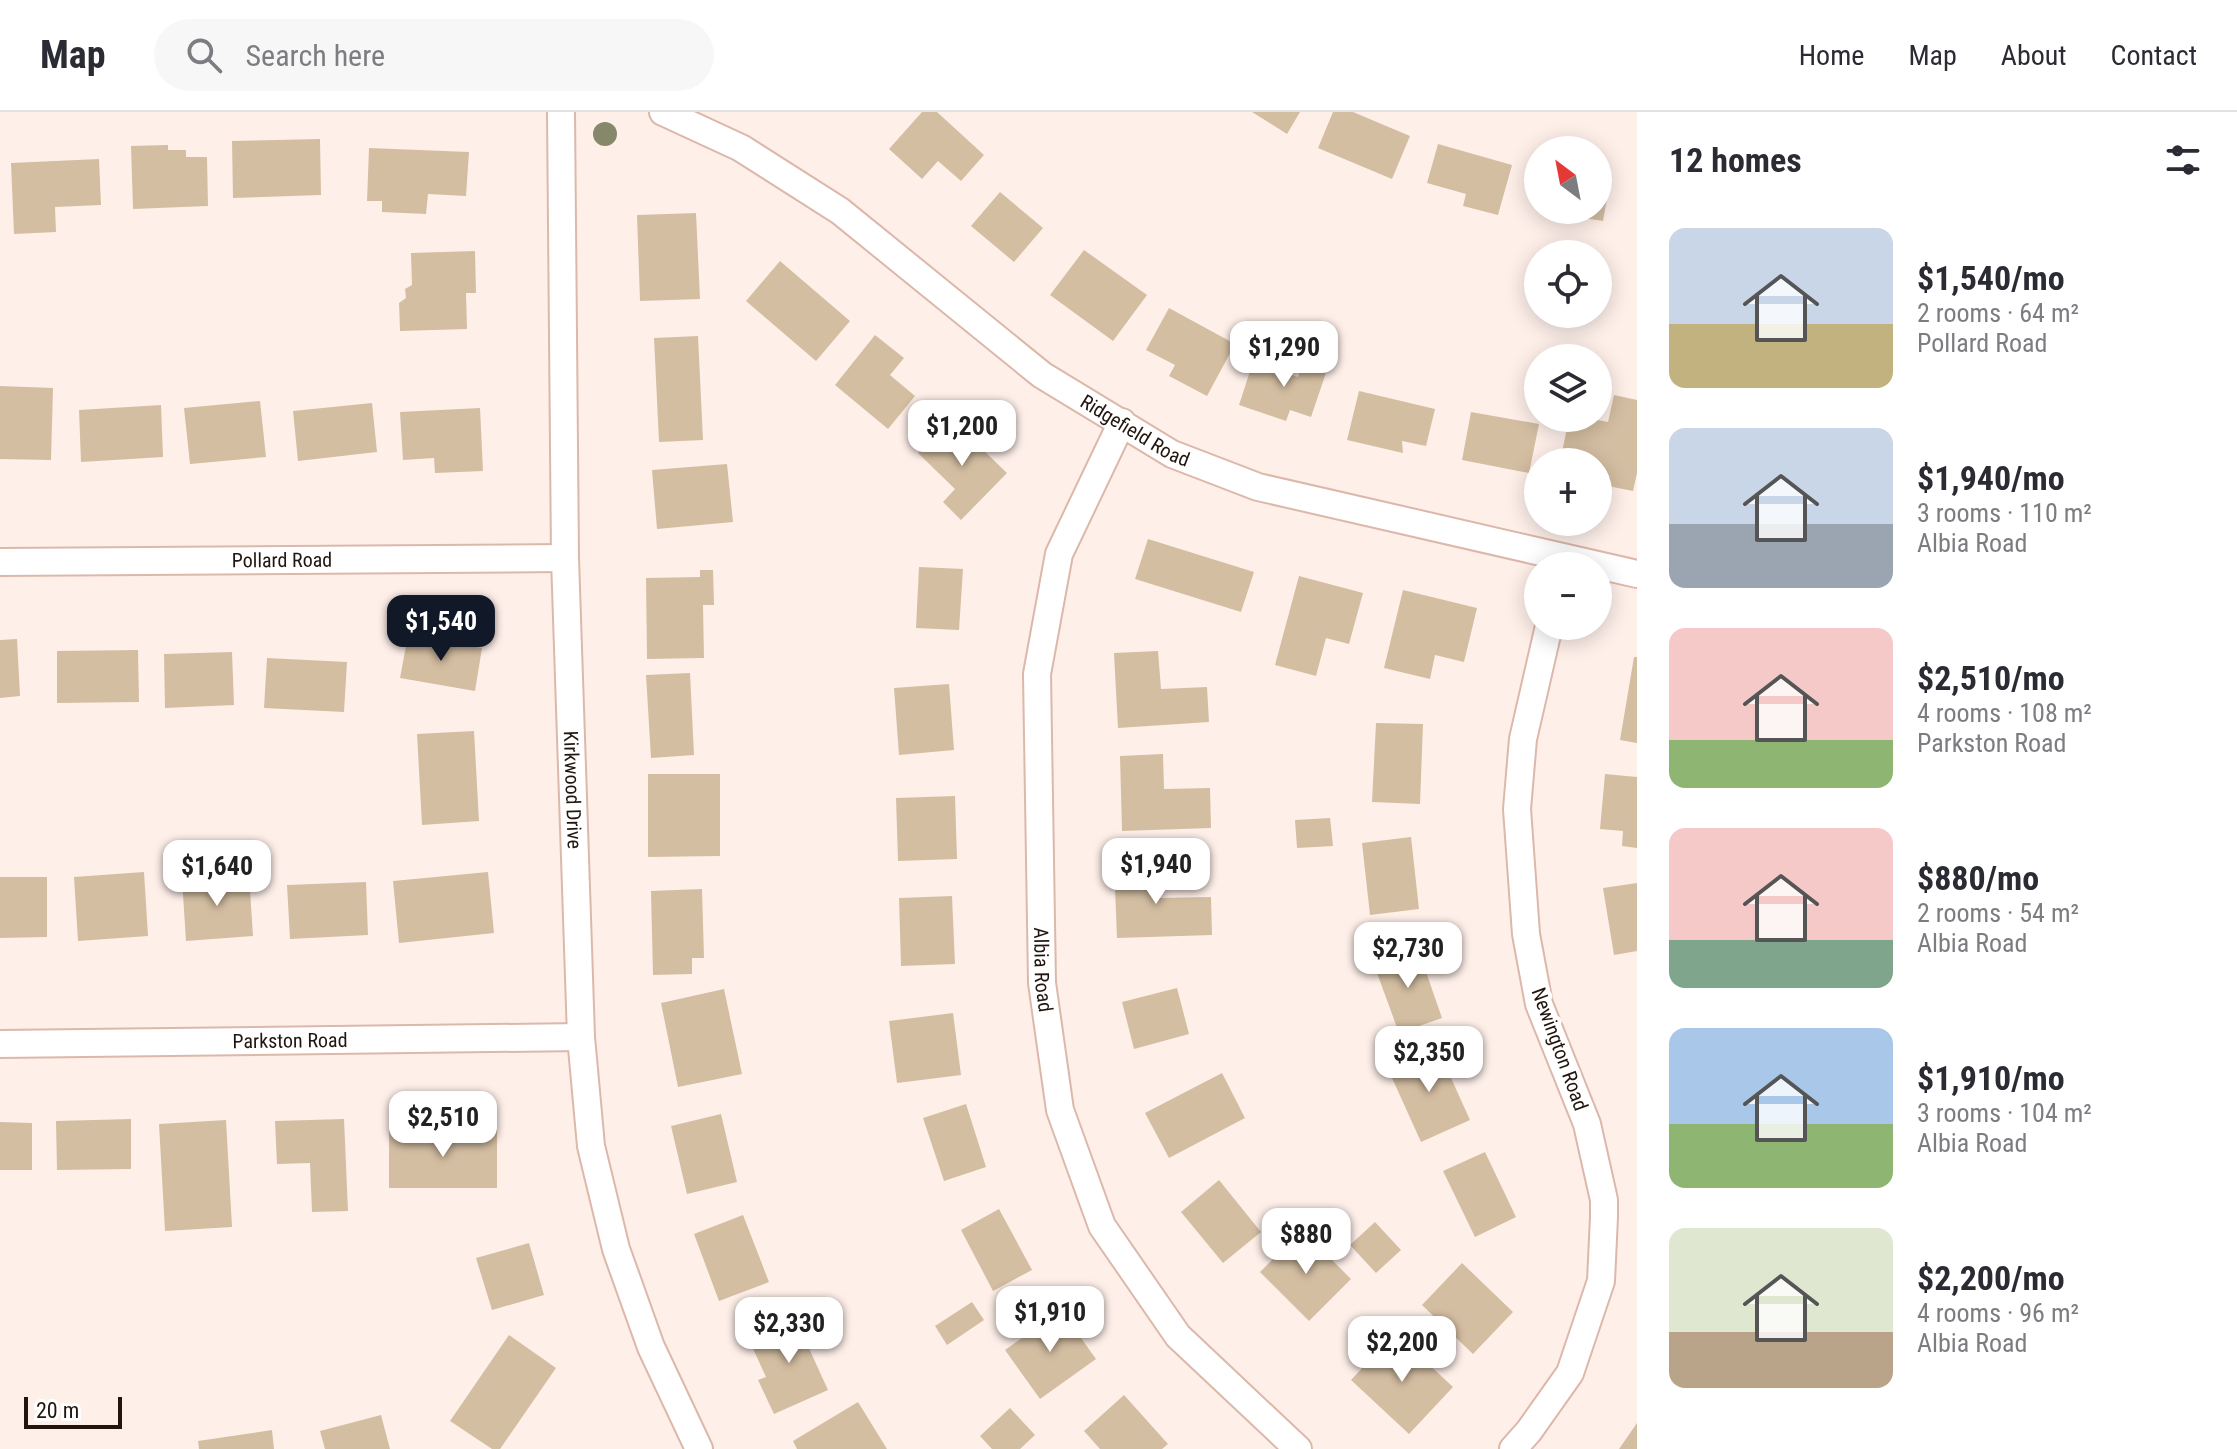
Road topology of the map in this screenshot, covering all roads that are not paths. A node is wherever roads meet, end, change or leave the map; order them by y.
1 (561, 112) edge
2 (663, 112) edge
3 (1122, 422) junction
4 (1524, 552) edge
5 (565, 558) junction
6 (0, 562) edge
7 (1612, 570) edge
8 (1637, 574) edge
9 (1546, 640) edge
10 (581, 1037) junction
11 (0, 1044) edge
12 (693, 1447) edge
13 (1298, 1449) edge
14 (1513, 1449) edge

1 - 5 street, Kirkwood Drive
2 - 3 street, Ridgefield Road
3 - 4 street, Ridgefield Road
3 - 13 street, Albia Road
5 - 6 street, Pollard Road
5 - 10 street, Kirkwood Drive
7 - 8 street, Ridgefield Road
9 - 14 street, Newington Road
10 - 11 street, Parkston Road
10 - 12 street, Kirkwood Drive

